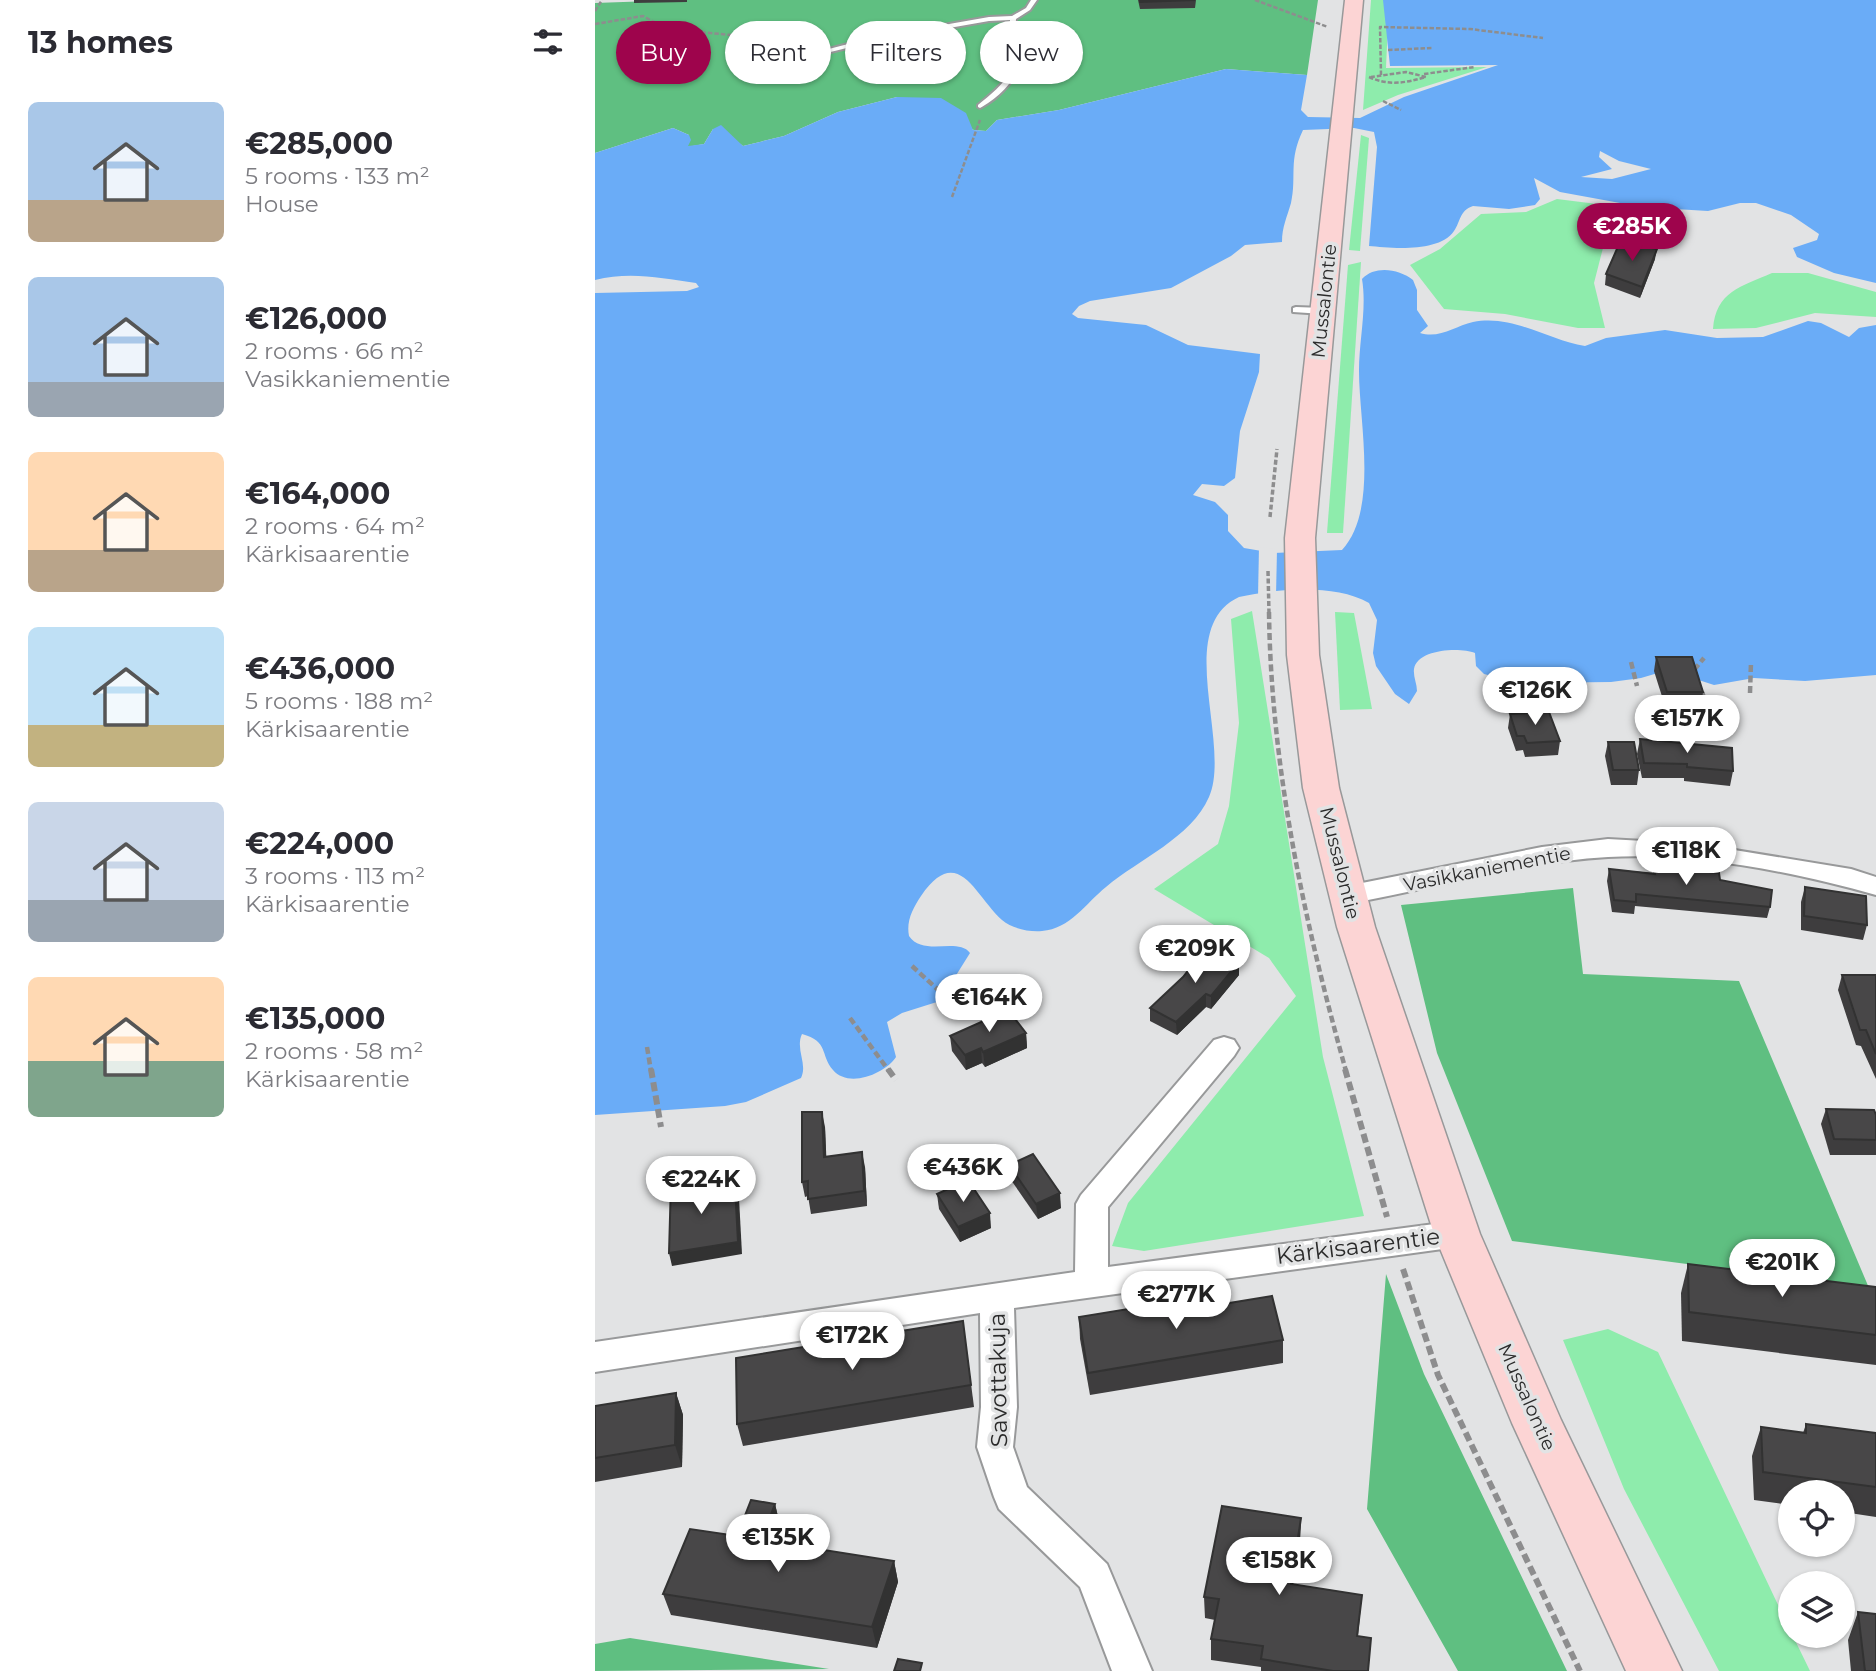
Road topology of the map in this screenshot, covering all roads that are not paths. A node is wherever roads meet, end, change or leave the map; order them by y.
1 (1034, 0) edge
2 (1354, 0) edge
3 (1013, 18) junction
4 (831, 50) edge
5 (980, 106) dead end
6 (1296, 310) dead end
7 (1323, 311) junction
8 (1876, 886) edge
9 (1347, 895) junction
10 (1224, 1048) dead end
11 (1457, 1234) junction
12 (1091, 1283) junction
13 (997, 1297) junction
14 (595, 1357) edge
15 (1132, 1671) edge
16 (1654, 1671) edge

1 - 3 lane
2 - 7 main road, Mussalontie
3 - 4 lane
3 - 5 lane
6 - 7 lane
7 - 9 main road, Mussalontie
8 - 9 street, Vasikkaniementie
9 - 11 main road, Mussalontie
10 - 12 street
11 - 12 street, Kärkisaarentie
11 - 16 main road, Mussalontie
12 - 13 street, Kärkisaarentie
13 - 14 street, Kärkisaarentie
13 - 15 street, Savottakuja

